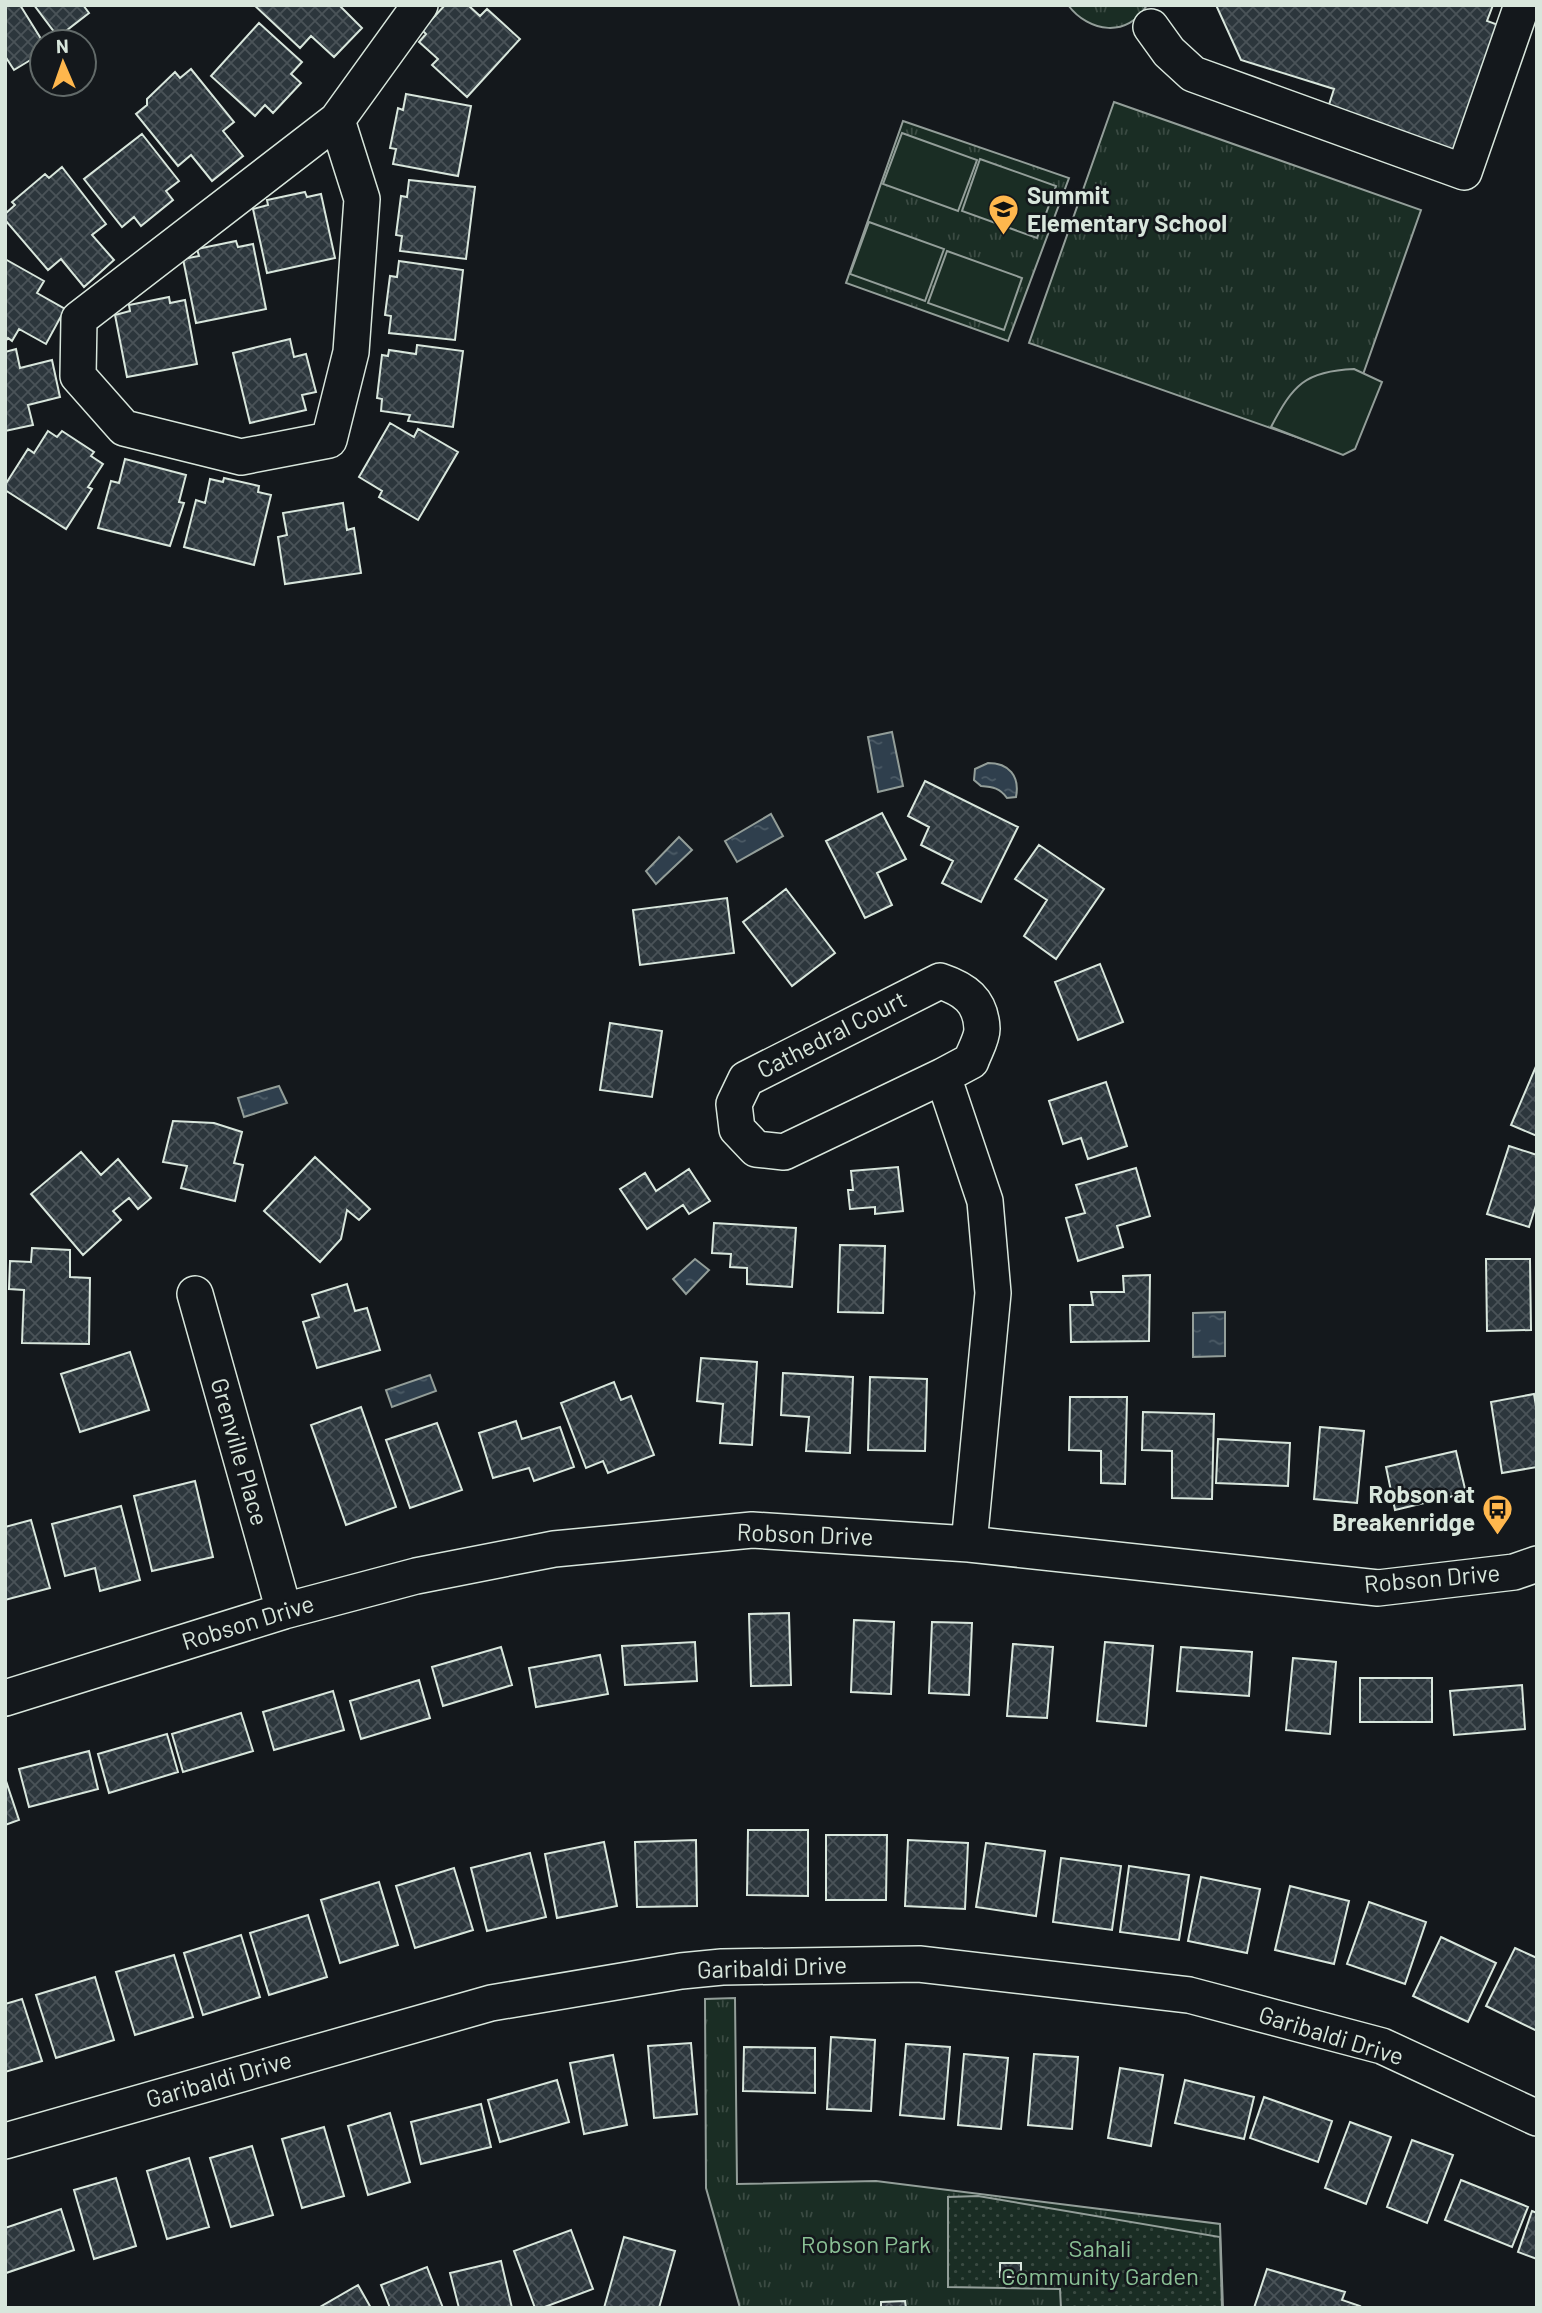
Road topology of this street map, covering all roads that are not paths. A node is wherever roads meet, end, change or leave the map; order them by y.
1 (420, 5) edge
2 (1522, 5) edge
3 (1152, 27) dead end
4 (337, 120) junction
5 (943, 1076) junction
6 (195, 1293) dead end
7 (969, 1544) junction
8 (1537, 1564) edge
9 (284, 1611) junction
10 (5, 1698) edge
11 (1537, 2118) edge
12 (5, 2141) edge

1 - 4 street
2 - 3 street
4 - 4 street
5 - 5 street, Cathedral Court
5 - 7 street
6 - 9 street, Grenville Place
7 - 8 street, Robson Drive
7 - 9 street, Robson Drive
9 - 10 street, Robson Drive
11 - 12 street, Garibaldi Drive

